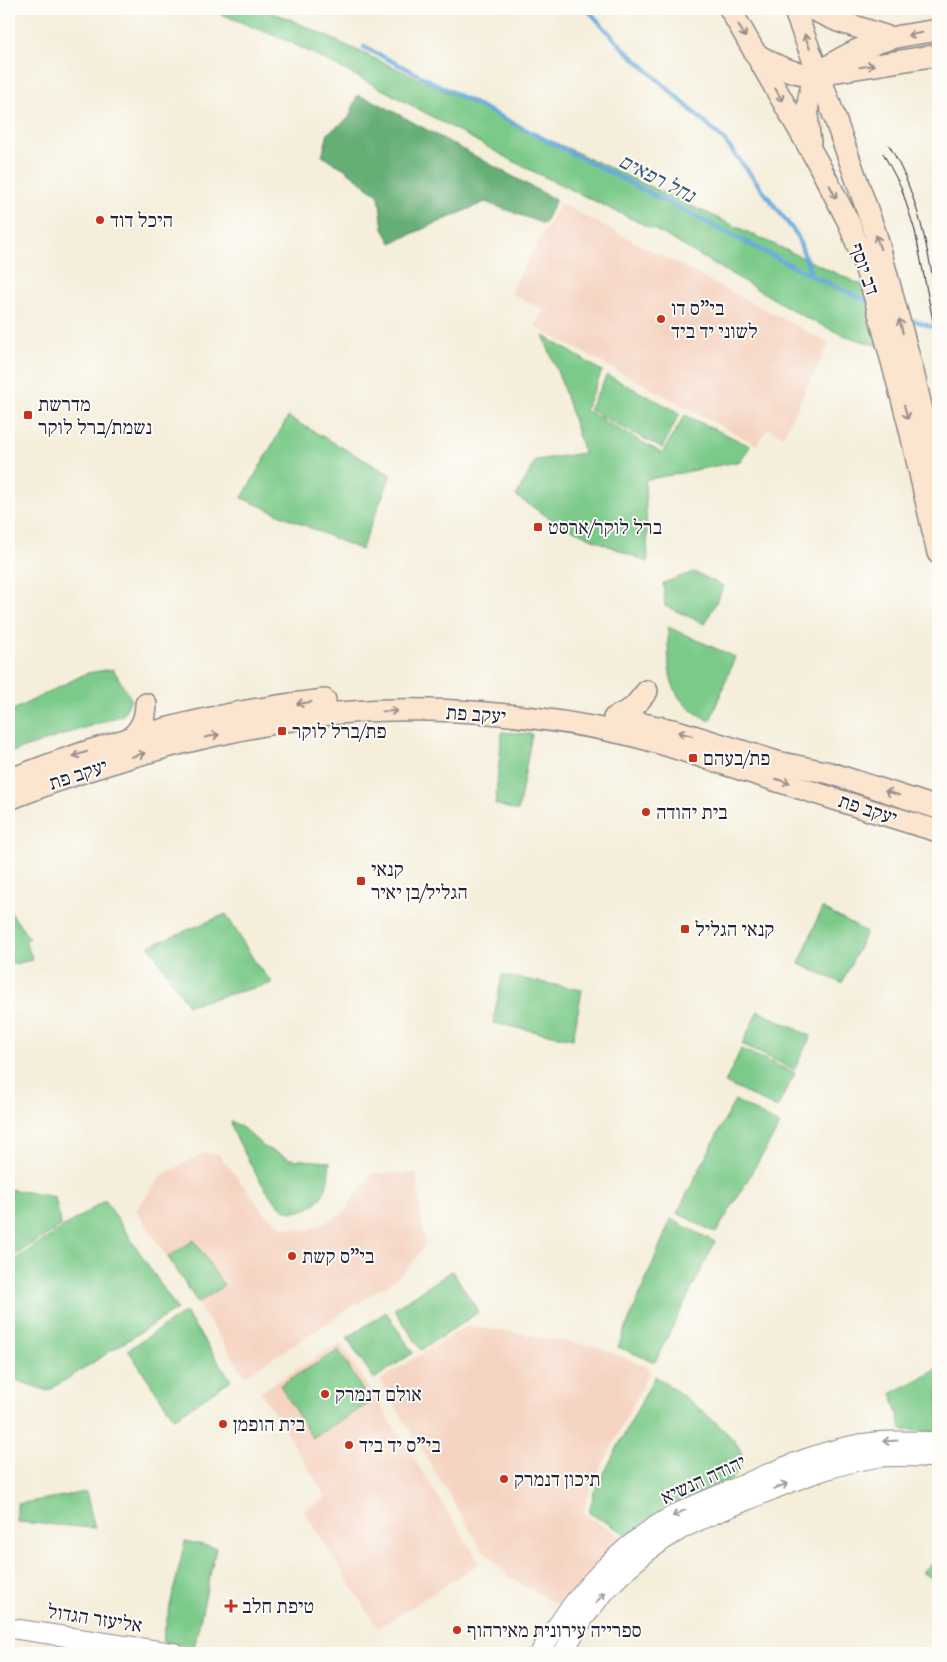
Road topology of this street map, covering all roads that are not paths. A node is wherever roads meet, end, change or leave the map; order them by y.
1 (730, 9) edge
2 (794, 9) edge
3 (810, 9) edge
4 (938, 30) edge
5 (891, 38) junction
6 (755, 53) junction
7 (938, 55) edge
8 (819, 74) junction
9 (811, 149) junction
10 (882, 290) junction
11 (902, 364) junction
12 (938, 479) edge
13 (938, 553) edge
14 (647, 691) dead end
15 (146, 704) dead end
16 (614, 718) junction
17 (126, 741) junction
18 (9, 780) edge
19 (9, 799) edge
20 (938, 808) edge
21 (937, 831) edge
22 (938, 1442) edge
23 (938, 1458) edge
24 (9, 1628) edge
25 (175, 1653) edge
26 (540, 1653) edge
27 (563, 1653) edge

1 -> 6 main road, דב יוסף
8 -> 2 main road, דב יוסף
3 - 5 main road
4 -> 5 main road
5 - 8 main road
6 - 8 main road
6 -> 9 main road, דב יוסף
8 -> 7 main road
8 - 9 main road
10 -> 8 main road, דב יוסף
9 -> 10 main road, דב יוסף
10 - 11 main road, דב יוסף
11 - 12 main road, דב יוסף
11 -> 13 main road, דב יוסף
14 - 16 main road
15 - 17 main road
16 -> 17 main road, יעקב פת
20 -> 16 main road, יעקב פת
17 -> 18 main road, יעקב פת
19 -> 21 main road, יעקב פת
22 -> 26 street, יהודה הנשיא
27 -> 23 street, יהודה הנשיא
24 - 25 street, אליעזר הגדול

